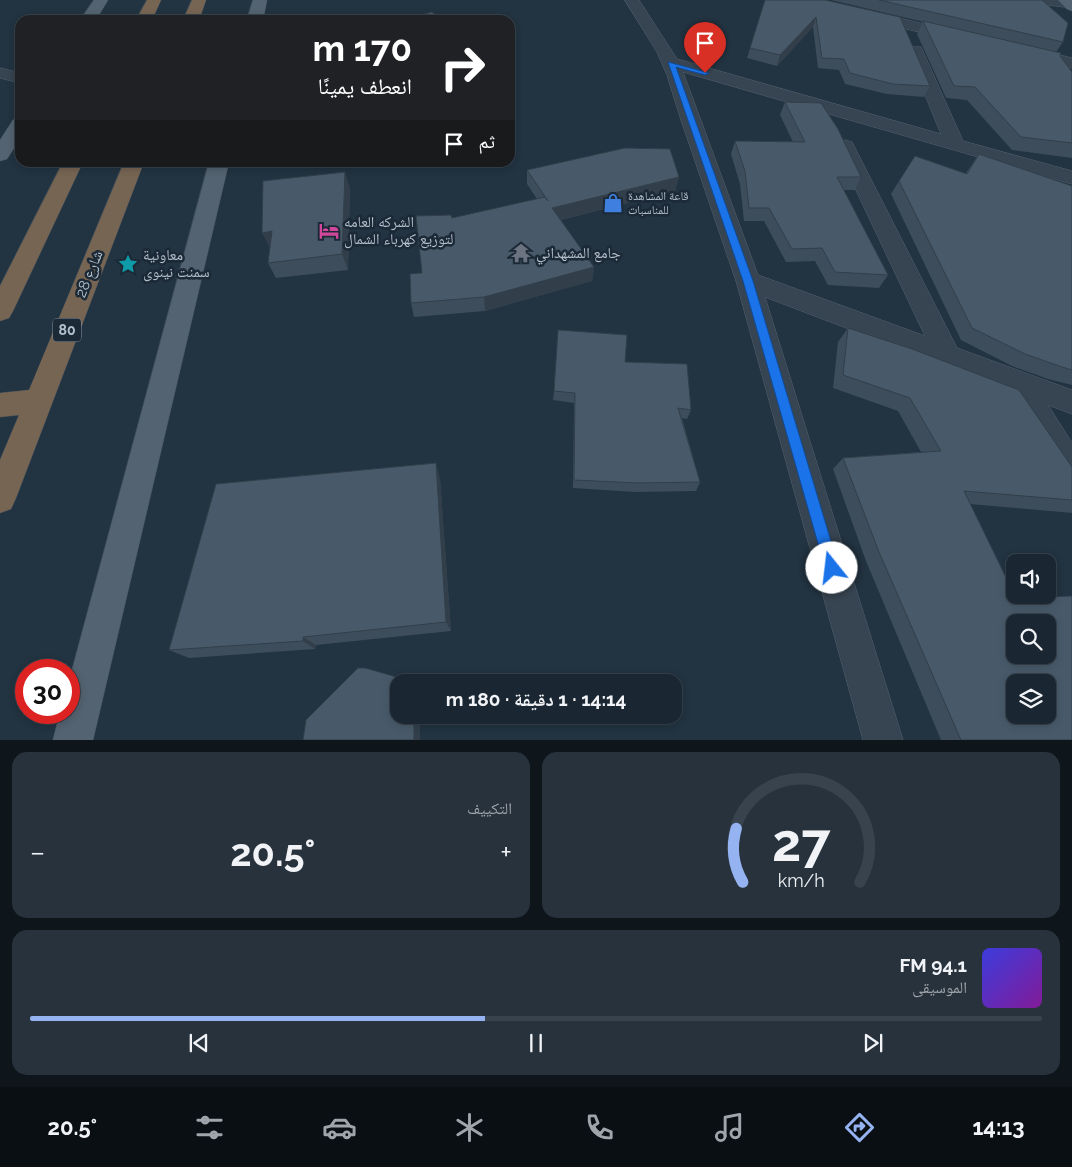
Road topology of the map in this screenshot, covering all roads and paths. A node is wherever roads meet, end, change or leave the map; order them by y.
1 (101, 0) edge
2 (154, 0) edge
3 (199, 0) edge
4 (260, 0) edge
5 (632, 0) edge
6 (804, 0) edge
7 (1039, 0) edge
8 (1069, 3) edge
9 (91, 15) edge
10 (146, 15) edge
11 (193, 15) edge
12 (256, 15) edge
13 (903, 23) junction
14 (969, 39) edge
15 (1016, 50) edge
16 (671, 63) junction
17 (1072, 63) edge
18 (0, 73) edge
19 (15, 77) edge
20 (826, 108) junction
21 (15, 132) edge
22 (955, 144) junction
23 (0, 155) edge
24 (71, 167) edge
25 (132, 167) edge
26 (218, 167) edge
27 (1072, 178) edge
28 (748, 281) junction
29 (0, 311) edge
30 (947, 356) junction
31 (1019, 382) junction
32 (39, 401) junction
33 (1072, 402) edge
34 (0, 405) edge
35 (1072, 472) edge
36 (0, 498) edge
37 (73, 740) edge
38 (882, 740) edge

1 - 9 main road
2 - 10 highway
3 - 11 highway
4 - 12 main road
5 - 16 street
6 - 13 street
7 - 8 street
13 - 14 street
13 - 22 street
15 - 17 street
16 - 20 street
16 - 28 street
18 - 19 street
20 - 22 street
20 - 30 street
21 - 23 main road
22 - 27 street
24 - 29 highway
25 - 32 highway, شارع 28 / 80
26 - 37 main road
28 - 30 street
28 - 38 street
30 - 31 street
31 - 33 street
31 - 35 street
32 - 34 highway
32 - 36 highway, شارع 28 / 80

